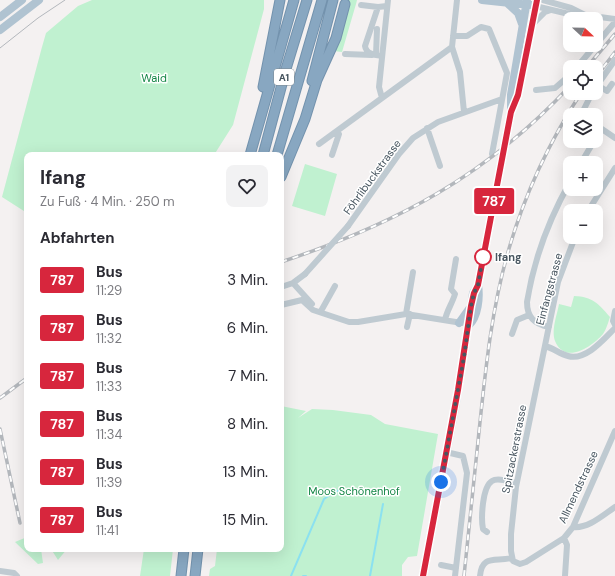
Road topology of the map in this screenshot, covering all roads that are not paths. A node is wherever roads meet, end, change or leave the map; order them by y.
1 (22, 0) edge
2 (39, 0) edge
3 (280, 0) edge
4 (294, 0) edge
5 (307, 0) edge
6 (322, 0) edge
7 (334, 0) edge
8 (458, 0) edge
9 (482, 0) edge
10 (543, 0) edge
11 (342, 2) edge
12 (505, 2) junction
13 (527, 2) edge
14 (557, 2) edge
15 (388, 3) edge
16 (536, 3) edge
17 (361, 5) dead end
18 (378, 7) junction
19 (550, 10) junction
20 (577, 12) edge
21 (563, 13) edge
22 (0, 17) edge
23 (603, 19) edge
24 (614, 22) edge
25 (328, 23) junction
26 (531, 26) junction
27 (522, 27) junction
28 (370, 28) junction
29 (377, 29) junction
30 (0, 30) edge
31 (385, 30) junction
32 (453, 36) junction
33 (452, 47) junction
34 (345, 54) dead end
35 (377, 55) junction
36 (583, 60) edge
37 (615, 60) edge
38 (603, 77) edge
39 (563, 81) edge
40 (612, 84) dead end
41 (603, 89) edge
42 (536, 90) dead end
43 (382, 98) junction
44 (502, 99) junction
45 (464, 112) junction
46 (511, 112) junction
47 (427, 128) junction
48 (603, 130) edge
49 (256, 131) junction
50 (337, 132) junction
51 (296, 138) junction
52 (615, 138) edge
53 (319, 144) dead end
54 (251, 152) edge
55 (264, 152) edge
56 (278, 152) edge
57 (332, 154) dead end
58 (492, 154) dead end
59 (440, 166) dead end
60 (284, 168) edge
61 (615, 168) edge
62 (563, 194) edge
63 (592, 204) edge
64 (572, 244) edge
65 (456, 259) dead end
66 (413, 272) dead end
67 (292, 283) junction
68 (478, 285) junction
69 (284, 286) edge
70 (335, 286) dead end
71 (450, 294) dead end
72 (284, 304) edge
73 (471, 306) junction
74 (447, 309) junction
75 (319, 311) junction
76 (615, 311) edge
77 (408, 314) junction
78 (530, 315) junction
79 (445, 320) junction
80 (459, 323) junction
81 (469, 325) junction
82 (615, 326) edge
83 (407, 327) dead end
84 (549, 327) junction
85 (512, 334) dead end
86 (545, 346) junction
87 (615, 431) edge
88 (446, 452) junction
89 (516, 483) junction
90 (615, 507) edge
91 (573, 527) junction
92 (487, 532) dead end
93 (564, 538) junction
94 (184, 552) edge
95 (198, 552) edge
96 (511, 558) junction
97 (441, 565) dead end
98 (456, 568) junction
99 (0, 571) edge
100 (17, 576) edge
101 (182, 576) edge
102 (196, 576) edge
103 (423, 576) edge
104 (455, 576) edge
105 (480, 576) edge
106 (565, 576) edge

1 - 22 main road
2 - 30 main road
3 - 49 highway
4 - 49 highway, A1
5 - 55 highway, A1
6 - 56 highway
7 - 25 highway
8 - 32 street
9 - 12 main road
10 - 14 street
11 - 25 highway
11 - 51 highway
12 - 13 main road
12 - 27 main road
13 - 16 main road
13 - 27 main road
14 - 20 street
15 - 18 street
15 - 31 street
16 - 19 street
16 - 26 main road
17 - 18 street
18 - 28 street
19 - 21 street
19 - 26 street
23 - 24 street
24 - 36 street
25 - 51 highway
26 - 46 main road
27 - 46 main road
28 - 29 street
28 - 35 street
29 - 31 street
29 - 35 street
31 - 35 street
32 - 33 street
32 - 44 street
33 - 43 street
33 - 45 street
34 - 35 street
35 - 43 street
37 - 38 street
39 - 42 street
40 - 41 street
43 - 50 street
44 - 45 street, Föhrlibuckstrasse
44 - 58 street
45 - 47 street, Föhrlibuckstrasse
46 - 68 main road
47 - 59 street
47 - 67 street, Föhrlibuckstrasse, bridge
48 - 52 street
49 - 54 highway, A1
50 - 53 street
50 - 57 street
51 - 60 highway
61 - 63 street
62 - 78 street
64 - 84 street, Einfangstrasse
65 - 74 street
66 - 77 street
67 - 69 street, Föhrlibuckstrasse
67 - 75 street
68 - 73 main road
68 - 81 main road
70 - 75 street
71 - 74 street
72 - 75 street
73 - 80 main road
73 - 81 main road
74 - 79 street
75 - 77 street
76 - 82 street
77 - 79 street
77 - 83 street
78 - 84 street
78 - 85 street
79 - 80 street
80 - 81 street
81 - 88 main road
82 - 86 street
84 - 86 street, Einfangstrasse
86 - 89 street, Spitzackerstrasse
87 - 91 street, Allmendstrasse
88 - 98 street
88 - 103 main road
89 - 92 street
89 - 96 street, Spitzackerstrasse
90 - 91 street
91 - 93 street, Allmendstrasse
93 - 96 street, Allmendstrasse
93 - 106 street
94 - 101 highway
95 - 102 highway
96 - 105 street, Allmendstrasse
97 - 98 street
98 - 104 street
99 - 100 street

